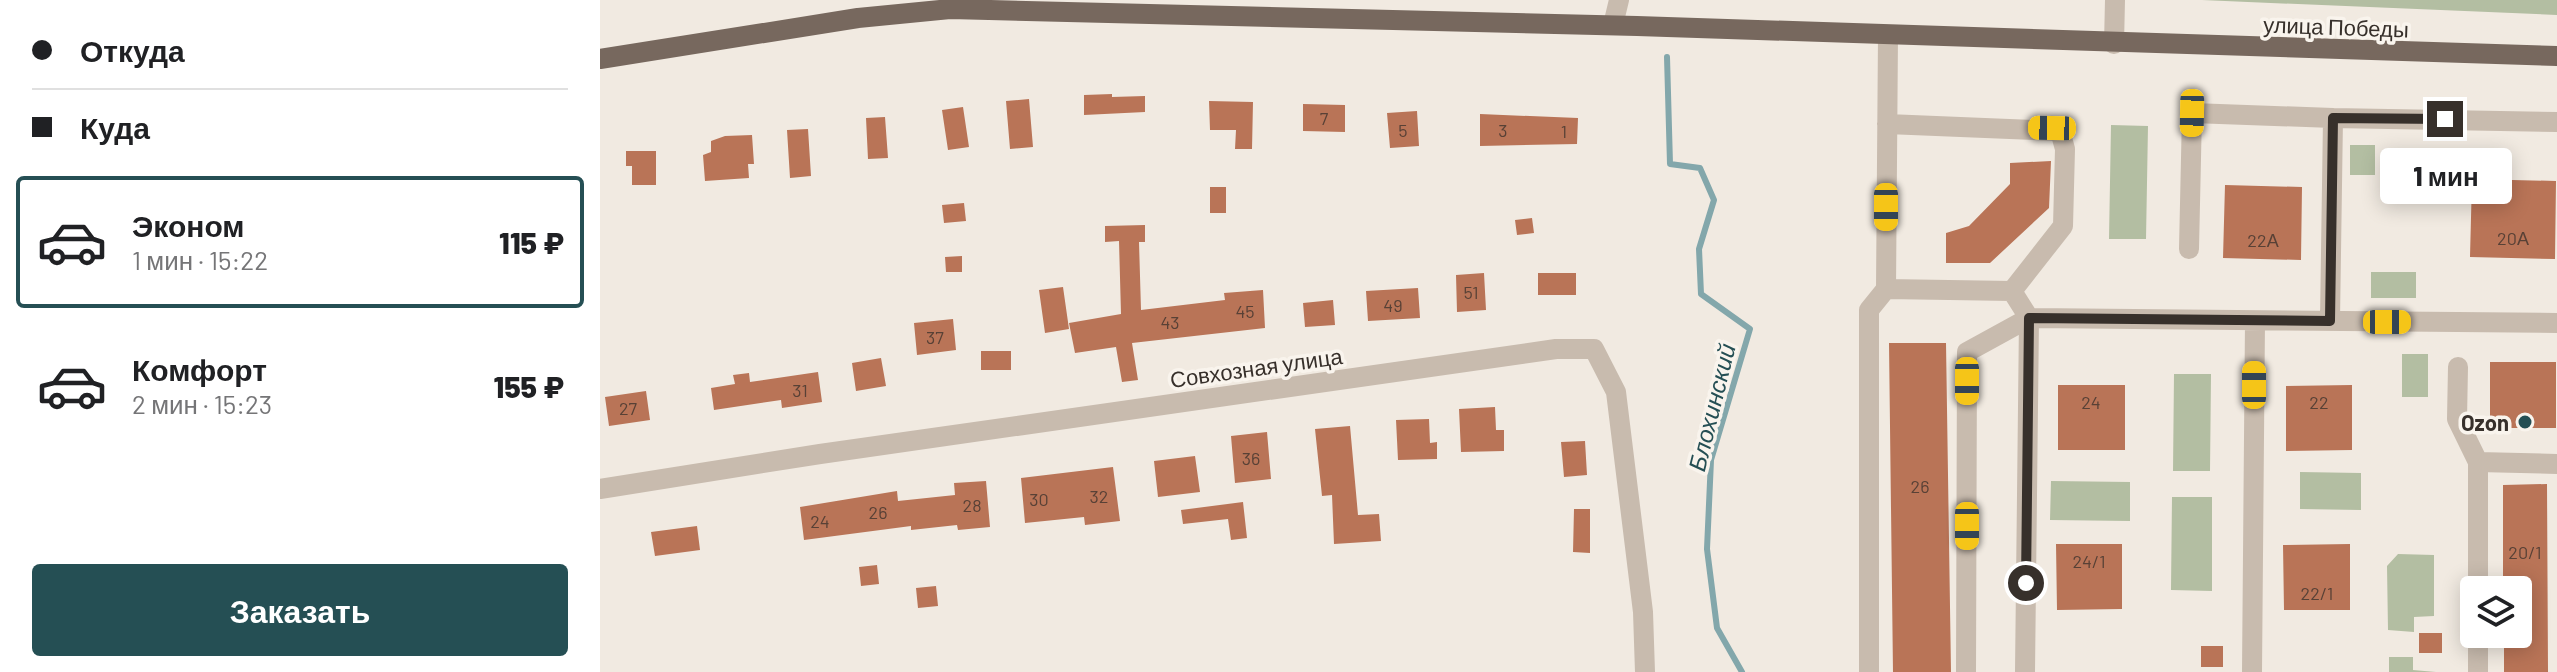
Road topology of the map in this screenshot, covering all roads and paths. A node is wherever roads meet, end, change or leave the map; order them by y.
1 (1619, 0) edge
2 (2115, 0) edge
3 (1613, 25) junction
4 (1888, 35) junction
5 (2114, 44) junction
6 (2557, 56) edge
7 (600, 59) edge
8 (2333, 118) junction
9 (2557, 122) edge
10 (1887, 124) junction
11 (2189, 249) dead end
12 (1886, 289) junction
13 (2012, 291) junction
14 (2029, 318) junction
15 (2255, 321) junction
16 (2330, 321) junction
17 (2557, 323) edge
18 (2458, 367) dead end
19 (2478, 462) junction
20 (2557, 464) edge
21 (600, 489) edge
22 (2478, 576) edge
23 (2478, 648) edge
24 (1645, 672) edge
25 (1869, 672) edge
26 (1966, 672) edge
27 (2025, 672) edge
28 (2252, 672) edge
29 (2478, 672) edge

1 - 3 street
2 - 5 street
3 - 4 main road, улица Победы
3 - 7 main road, улица Победы
4 - 5 main road, улица Победы
4 - 10 street
5 - 6 main road, улица Победы
8 - 9 street
8 - 11 street
8 - 16 street
10 - 12 street
10 - 13 street
12 - 13 street
12 - 25 street
13 - 14 street
14 - 15 street
14 - 26 street
14 - 27 street
15 - 16 street
15 - 28 street
16 - 17 street
18 - 19 street
19 - 20 street
19 - 22 street
21 - 24 street, Совхозная улица
23 - 29 street

